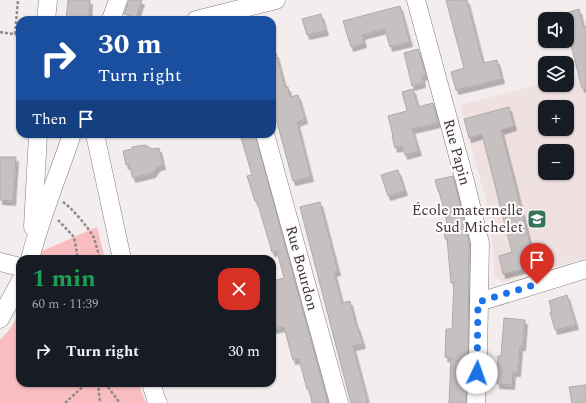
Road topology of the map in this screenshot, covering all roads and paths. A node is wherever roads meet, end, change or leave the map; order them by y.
1 (18, 0) edge
2 (48, 0) edge
3 (118, 0) edge
4 (276, 0) edge
5 (416, 0) edge
6 (232, 10) edge
7 (17, 16) edge
8 (46, 16) edge
9 (112, 16) edge
10 (210, 16) edge
11 (16, 23) edge
12 (0, 32) edge
13 (15, 34) joint
14 (38, 138) edge
15 (71, 138) edge
16 (96, 138) edge
17 (267, 138) edge
18 (51, 193) junction
19 (44, 213) junction
20 (31, 254) edge
21 (77, 255) edge
22 (99, 255) edge
23 (121, 255) edge
24 (0, 262) edge
25 (16, 266) edge
26 (586, 269) edge
27 (16, 289) edge
28 (478, 302) junction
29 (0, 319) edge
30 (83, 387) edge
31 (98, 387) edge
32 (108, 387) edge
33 (152, 387) edge
34 (65, 403) edge
35 (100, 403) edge
36 (120, 403) edge
37 (158, 403) edge
38 (339, 403) edge
39 (476, 403) edge

1 - 7 path
2 - 8 street
3 - 9 street
4 - 6 street
5 - 28 street, Rue Papin
6 - 10 street
11 - 13 path
12 - 13 path
14 - 20 street
15 - 18 street
16 - 23 street
17 - 38 street, Rue Bourdon
18 - 19 street
18 - 22 path
19 - 20 street
19 - 21 path
24 - 25 street
26 - 28 street
27 - 29 street
28 - 39 street, Rue Papin
30 - 34 path
31 - 35 path
32 - 36 path
33 - 37 street

